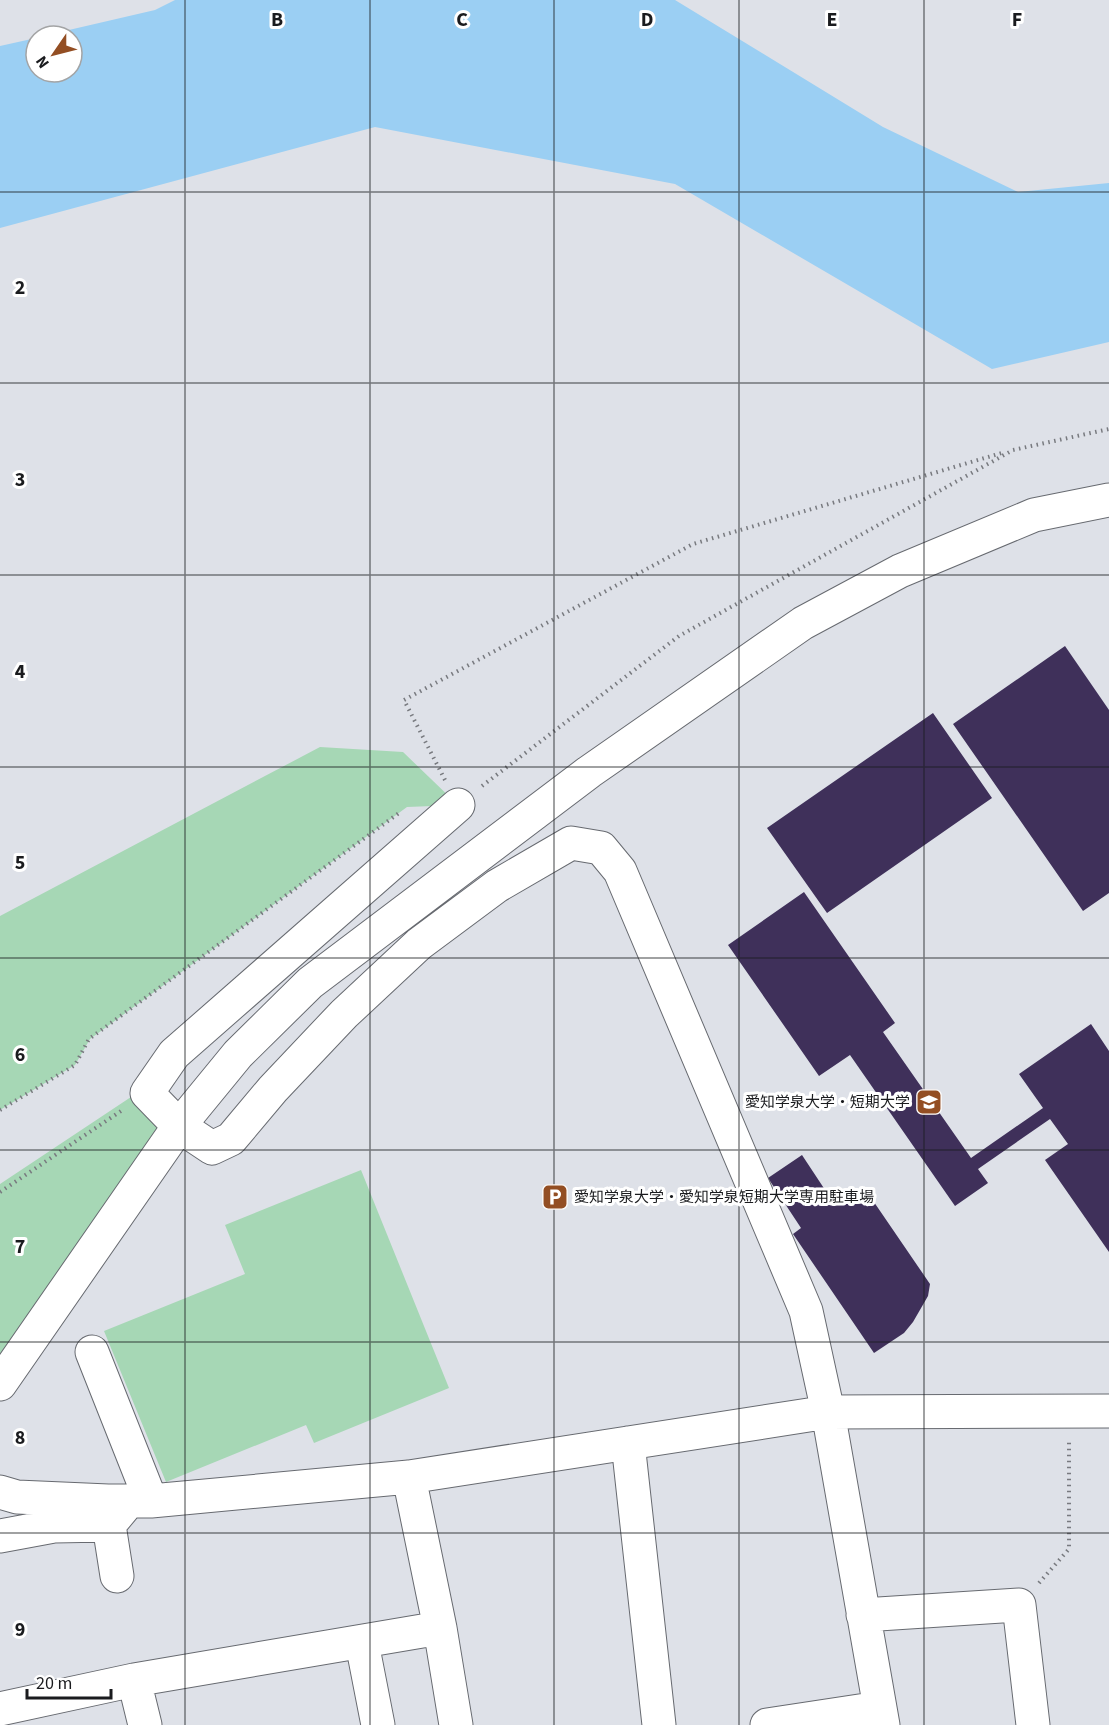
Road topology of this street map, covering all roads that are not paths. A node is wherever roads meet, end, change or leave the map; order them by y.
1 (1109, 500) edge
2 (458, 805) road end
3 (179, 1126) junction
4 (92, 1352) dead end
5 (0, 1384) edge
6 (1109, 1411) edge
7 (828, 1412) junction
8 (628, 1443) junction
9 (409, 1477) junction
10 (0, 1492) edge
11 (130, 1509) junction
12 (0, 1536) edge
13 (117, 1576) dead end
14 (863, 1615) junction
15 (440, 1628) junction
16 (362, 1643) junction
17 (134, 1680) junction
18 (0, 1709) edge
19 (881, 1716) edge
20 (145, 1725) edge
21 (378, 1725) edge
22 (456, 1725) edge
23 (658, 1725) edge
24 (767, 1725) edge
25 (1033, 1725) edge

1 - 3 street
2 - 3 street
3 - 5 street
3 - 7 street
4 - 11 street
6 - 7 street
7 - 8 street
7 - 14 street
8 - 9 street
8 - 23 street
9 - 11 street
9 - 15 street
10 - 11 street
11 - 12 street
11 - 13 street
14 - 19 street
14 - 25 street
15 - 16 street
15 - 22 street
16 - 17 street
16 - 21 street
17 - 18 street
17 - 20 street
19 - 24 street

